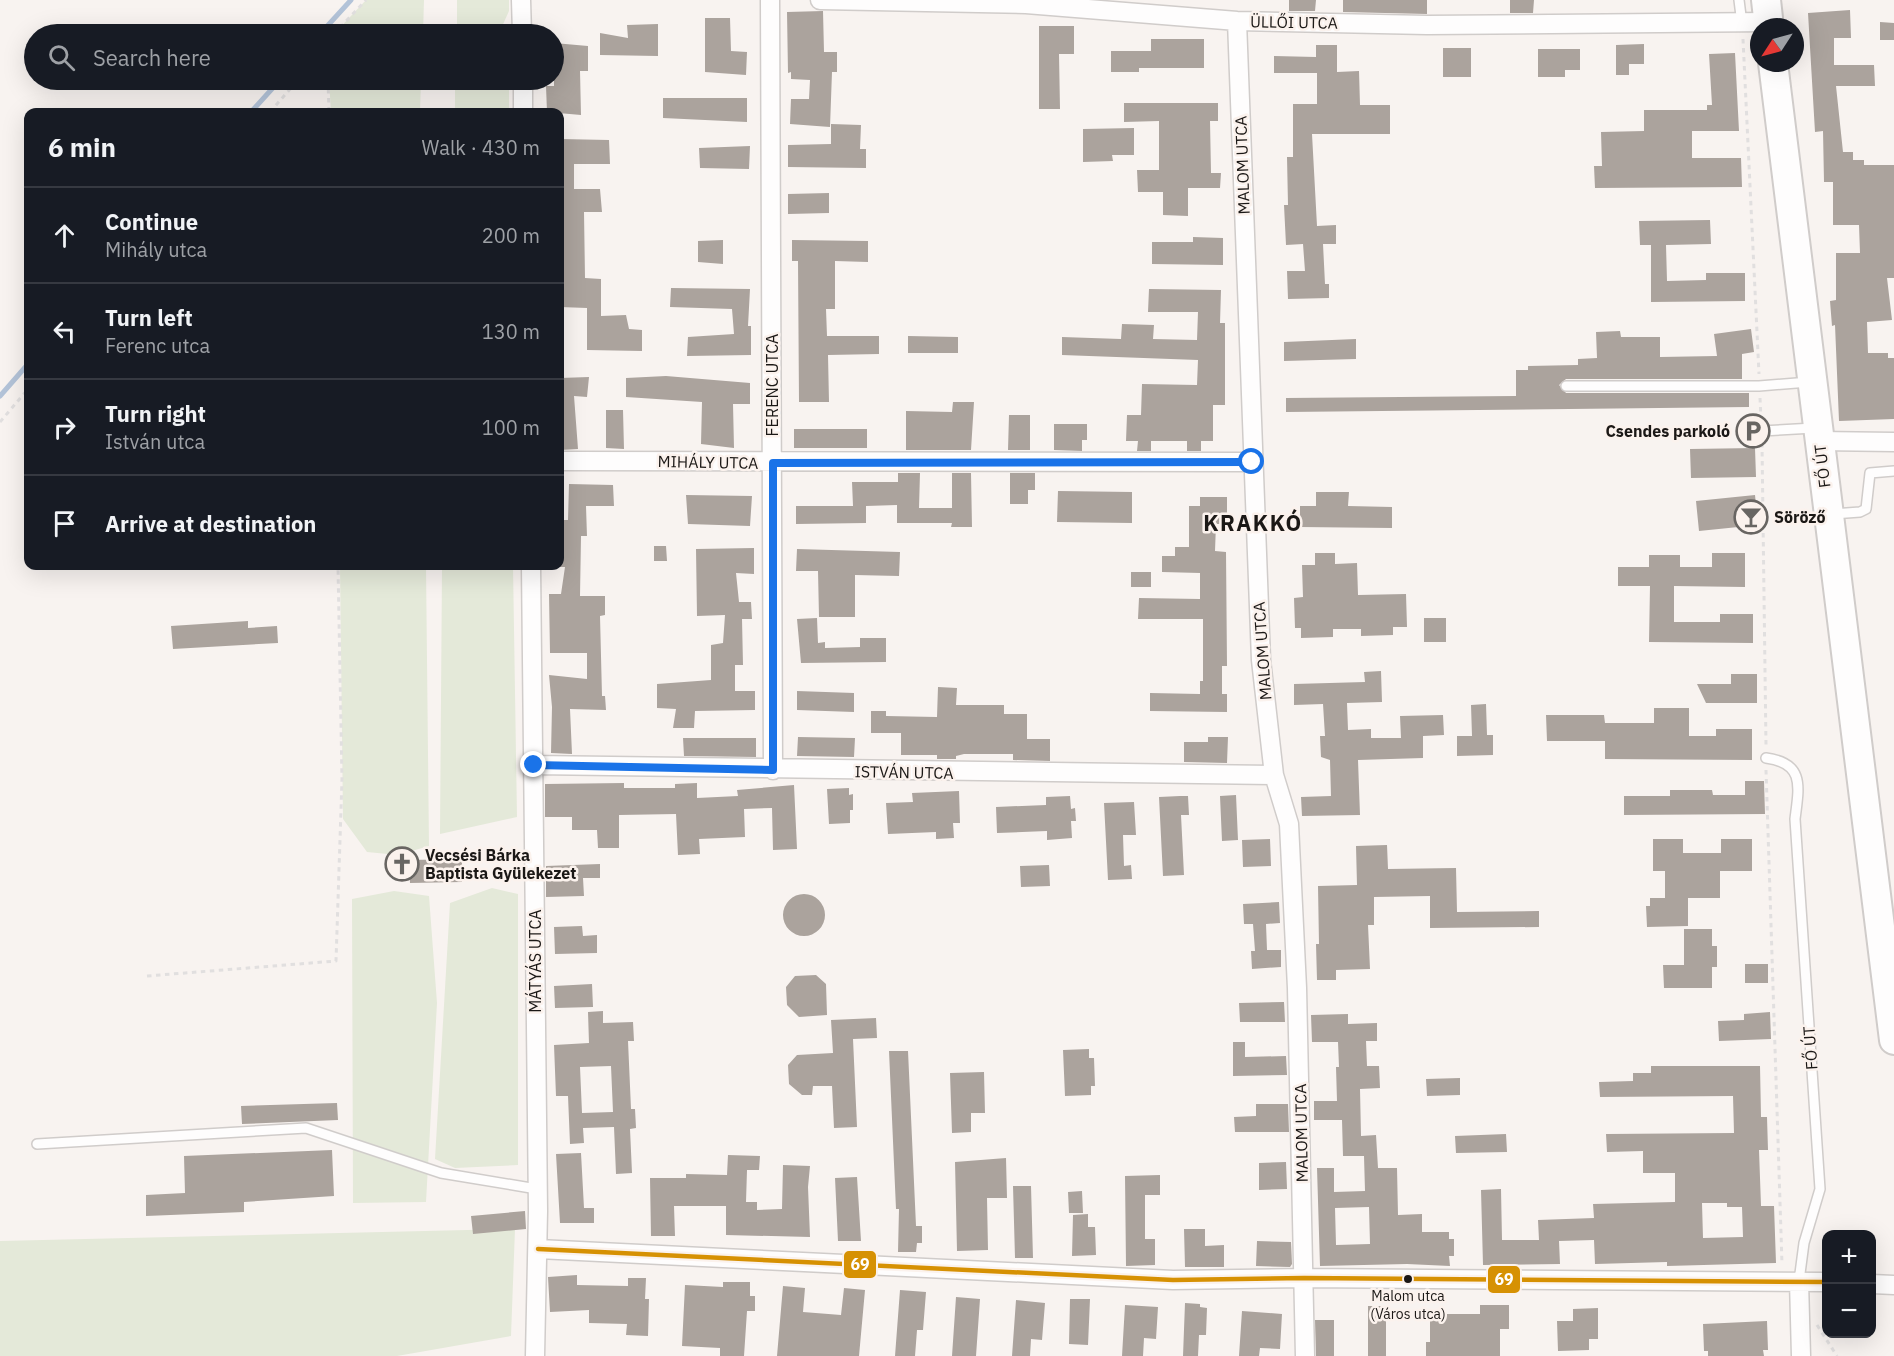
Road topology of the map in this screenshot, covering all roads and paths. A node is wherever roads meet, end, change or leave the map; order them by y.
1 (366, 0) edge
2 (521, 0) edge
3 (770, 0) edge
4 (820, 0) edge
5 (1740, 0) edge
6 (1750, 18) edge
7 (1761, 18) edge
8 (1236, 21) junction
9 (343, 24) edge
10 (522, 24) edge
11 (1761, 72) edge
12 (1774, 72) edge
13 (289, 90) edge
14 (328, 90) edge
15 (523, 90) edge
16 (274, 108) edge
17 (329, 108) edge
18 (523, 108) edge
19 (1812, 382) junction
20 (1566, 386) dead end
21 (1759, 386) junction
22 (24, 393) edge
23 (0, 422) edge
24 (1762, 431) junction
25 (1818, 434) junction
26 (1894, 442) edge
27 (564, 461) edge
28 (1252, 462) junction
29 (773, 463) junction
30 (1894, 471) edge
31 (1828, 514) junction
32 (338, 570) edge
33 (531, 570) edge
34 (1766, 758) junction
35 (534, 765) junction
36 (773, 770) junction
37 (1274, 775) junction
38 (147, 976) dead end
39 (1894, 1040) edge
40 (37, 1144) dead end
41 (537, 1189) junction
42 (538, 1249) junction
43 (1304, 1278) junction
44 (1791, 1281) junction
45 (1822, 1282) edge
46 (1876, 1284) edge
47 (1894, 1285) edge
48 (535, 1356) edge
49 (1305, 1356) edge
50 (1801, 1356) edge

1 - 9 path
2 - 10 street
3 - 29 street, FERENC UTCA
4 - 8 street, ÜLLŐI UTCA
5 - 7 lane
6 - 8 street, ÜLLŐI UTCA
8 - 28 street, MALOM UTCA
11 - 21 path, FŐ ÚT
12 - 19 main road, FŐ ÚT
13 - 16 path
14 - 17 path
15 - 18 street
19 - 21 lane
19 - 25 main road, FŐ ÚT
20 - 21 lane
21 - 24 path, FŐ ÚT
22 - 23 path
24 - 25 lane, FŐ ÚT
24 - 34 path, FŐ ÚT
25 - 26 street
25 - 31 main road, FŐ ÚT
27 - 29 street, MIHÁLY UTCA
28 - 29 street, MIHÁLY UTCA
28 - 37 street, MALOM UTCA
29 - 36 street, FERENC UTCA
30 - 31 lane
31 - 39 main road, FŐ ÚT
32 - 38 path
33 - 35 street, MÁTYÁS UTCA
34 - 44 path, FŐ ÚT
34 - 44 lane, FŐ ÚT
35 - 36 street, ISTVÁN UTCA
35 - 41 street, MÁTYÁS UTCA
36 - 37 street, ISTVÁN UTCA
37 - 43 street, MALOM UTCA
40 - 41 lane
41 - 42 street, MÁTYÁS UTCA
42 - 43 street
42 - 48 street, MÁTYÁS UTCA
43 - 44 street
43 - 49 street, MALOM UTCA
44 - 45 street
44 - 50 street, FŐ ÚT
46 - 47 street

